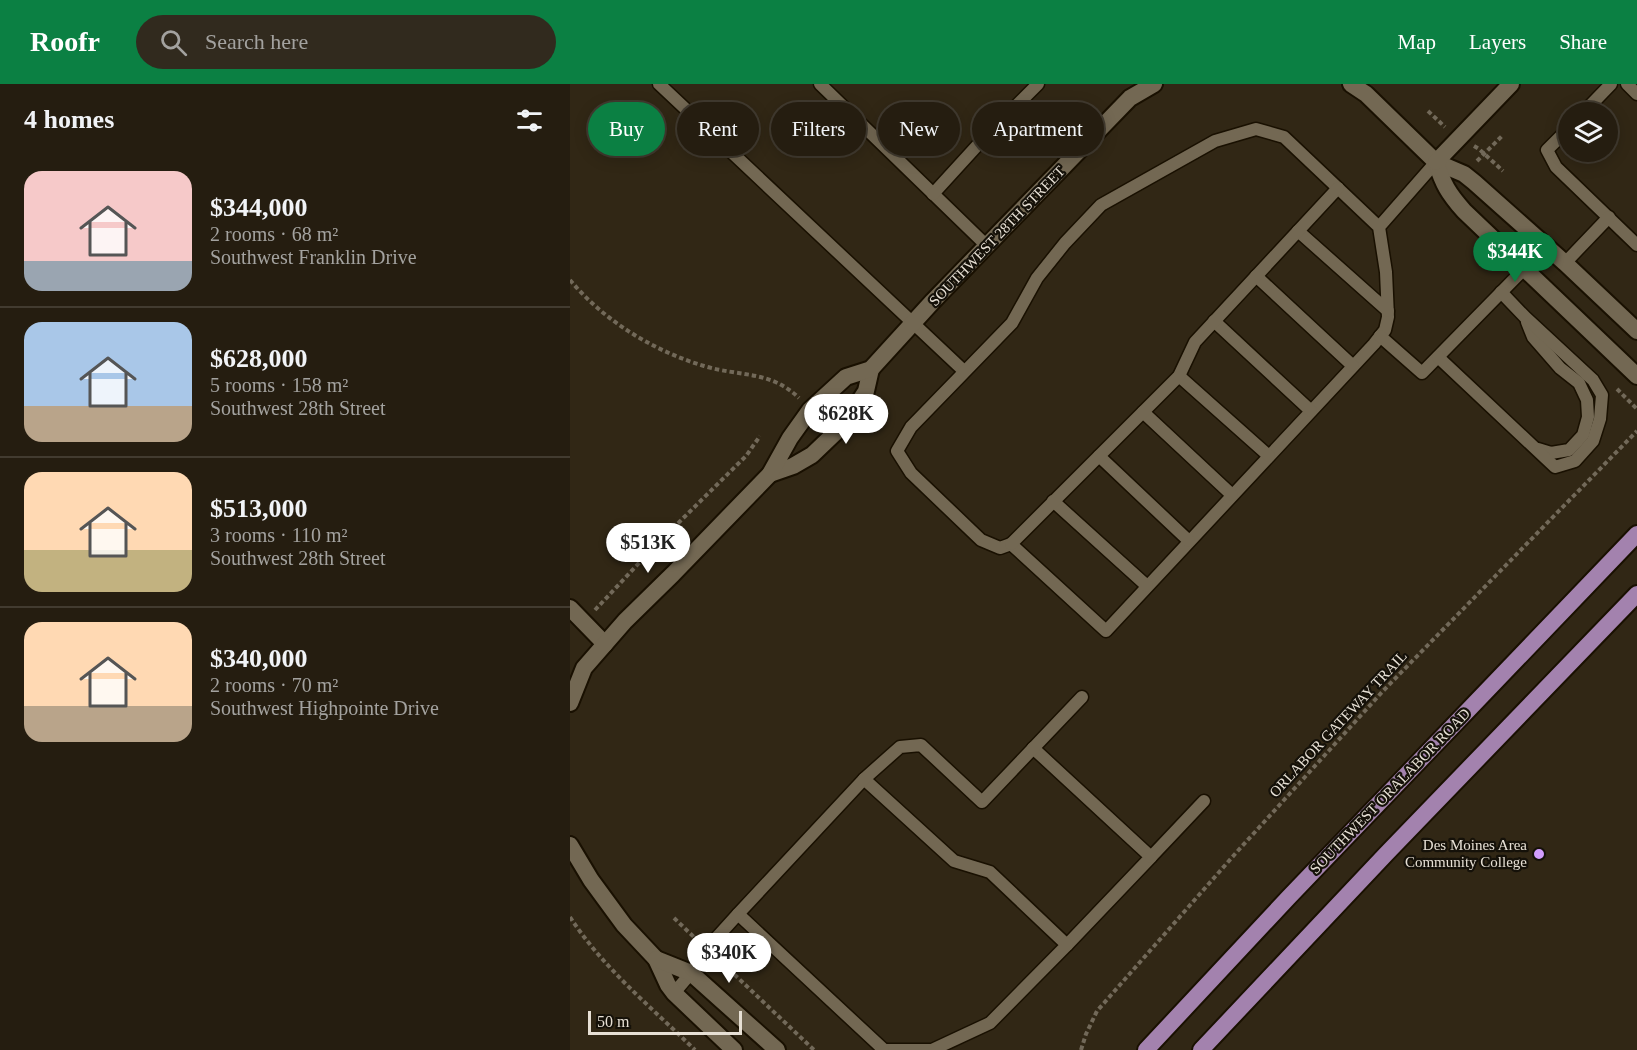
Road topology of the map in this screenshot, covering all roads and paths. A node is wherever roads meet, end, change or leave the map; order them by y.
1 (659, 84) edge
2 (820, 84) edge
3 (1038, 84) edge
4 (1154, 84) edge
5 (1351, 84) edge
6 (1511, 84) edge
7 (1611, 84) edge
8 (1627, 84) edge
9 (1637, 94) edge
10 (1594, 102) edge
11 (1558, 139) edge
12 (1436, 162) junction
13 (1338, 189) junction
14 (933, 194) junction
15 (1609, 218) junction
16 (1378, 226) junction
17 (1298, 231) junction
18 (1637, 245) edge
19 (987, 246) junction
20 (1565, 263) junction
21 (1525, 268) junction
22 (1256, 276) junction
23 (570, 280) edge
24 (1501, 292) junction
25 (1388, 311) junction
26 (1214, 321) junction
27 (913, 323) junction
28 (1637, 331) edge
29 (1380, 336) junction
30 (1438, 357) junction
31 (1353, 366) junction
32 (871, 369) junction
33 (964, 371) junction
34 (1179, 376) junction
35 (1637, 376) edge
36 (1610, 382) dead end
37 (794, 393) dead end
38 (1637, 409) edge
39 (1311, 411) junction
40 (1143, 412) junction
41 (1637, 431) edge
42 (760, 436) dead end
43 (1099, 456) junction
44 (1269, 456) junction
45 (770, 474) junction
46 (1232, 495) junction
47 (1053, 501) junction
48 (1637, 534) edge
49 (1189, 542) junction
50 (1011, 544) junction
51 (1147, 586) junction
52 (1637, 594) edge
53 (570, 608) edge
54 (584, 622) junction
55 (605, 644) junction
56 (1082, 697) dead end
57 (570, 703) edge
58 (1033, 748) junction
59 (864, 779) junction
60 (1204, 801) dead end
61 (570, 845) edge
62 (1151, 857) junction
63 (738, 914) junction
64 (570, 917) edge
65 (674, 918) dead end
66 (1067, 945) junction
67 (707, 949) junction
68 (657, 959) junction
69 (691, 973) junction
70 (674, 993) junction
71 (695, 1050) edge
72 (734, 1050) edge
73 (777, 1050) edge
74 (814, 1050) edge
75 (883, 1050) edge
76 (1081, 1050) edge
77 (1146, 1050) edge
78 (1201, 1050) edge

1 - 27 lane
2 - 14 lane
3 - 14 lane
4 - 19 street, SOUTHWEST 28TH STREET
5 - 12 street
6 - 12 street
7 - 10 lane
8 - 9 lane
11 - 15 lane
12 - 16 lane
12 - 20 street
12 - 21 street
13 - 16 lane
13 - 17 lane
13 - 33 lane
14 - 19 lane
15 - 18 lane
15 - 20 lane
16 - 25 lane
17 - 22 lane
17 - 25 lane
19 - 27 street, SOUTHWEST 28TH STREET
20 - 28 street
21 - 24 lane
21 - 35 street
22 - 26 lane
22 - 31 lane
23 - 37 path
24 - 30 lane
24 - 30 lane
25 - 29 lane
26 - 34 lane
26 - 39 lane
27 - 32 street, SOUTHWEST 28TH STREET
27 - 33 lane
29 - 30 lane
29 - 31 lane
31 - 39 lane
32 - 45 street, SOUTHWEST 28TH STREET
32 - 45 street, SOUTHWEST 28TH STREET
33 - 50 lane
34 - 40 lane
34 - 44 lane
36 - 38 path
39 - 44 lane
40 - 43 lane
40 - 46 lane
41 - 76 path, ORLABOR GATEWAY TRAIL
42 - 54 path
43 - 47 lane
43 - 49 lane
44 - 46 lane
45 - 55 street, SOUTHWEST 28TH STREET
46 - 49 lane
47 - 50 lane
47 - 51 lane
48 - 77 main road, SOUTHWEST ORALABOR ROAD
49 - 51 lane
50 - 51 lane
52 - 78 main road
53 - 54 street
54 - 55 street
55 - 57 street, SOUTHWEST 28TH STREET
56 - 58 lane
58 - 59 lane
58 - 62 lane
59 - 63 lane
59 - 66 lane
60 - 62 lane
61 - 68 street
62 - 66 lane
63 - 67 lane
63 - 75 lane
64 - 71 path
65 - 67 path
66 - 75 lane
67 - 69 lane
67 - 74 path
68 - 69 street
68 - 70 street
69 - 70 lane
69 - 73 street
70 - 72 street

